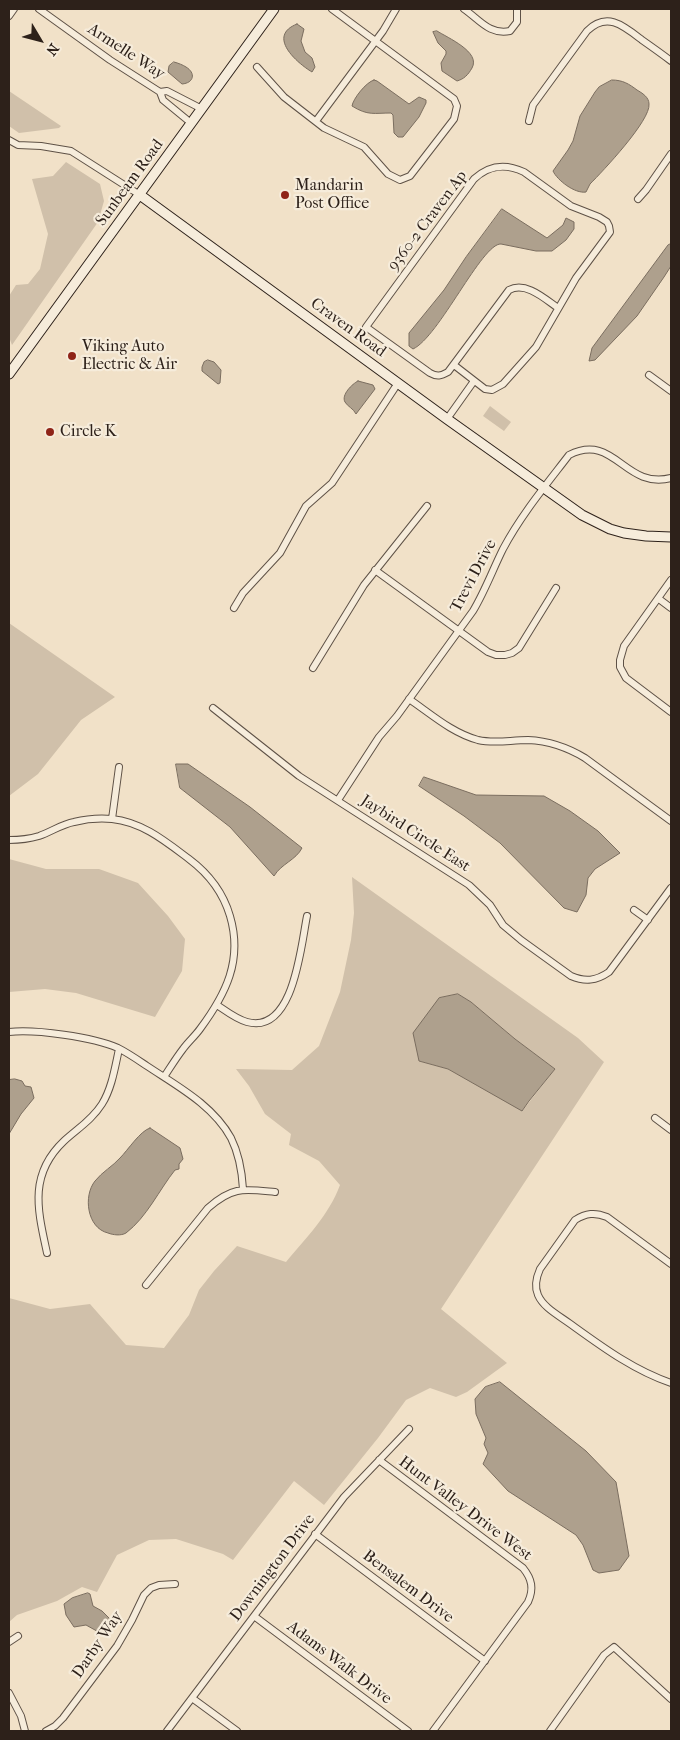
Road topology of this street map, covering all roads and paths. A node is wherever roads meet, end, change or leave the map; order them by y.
1 (14, 9) edge
2 (39, 9) edge
3 (274, 9) edge
4 (332, 9) edge
5 (396, 9) edge
6 (464, 9) edge
7 (517, 9) edge
8 (9, 16) edge
9 (376, 40) junction
10 (671, 61) edge
11 (257, 67) dead end
12 (160, 92) junction
13 (202, 109) junction
14 (316, 121) junction
15 (529, 121) dead end
16 (191, 124) junction
17 (9, 140) edge
18 (671, 154) edge
19 (140, 195) junction
20 (638, 199) dead end
21 (558, 308) junction
22 (454, 365) junction
23 (9, 374) edge
24 (649, 375) dead end
25 (474, 381) junction
26 (398, 383) junction
27 (671, 391) edge
28 (447, 419) junction
29 (671, 478) edge
30 (544, 488) junction
31 (427, 506) dead end
32 (671, 537) edge
33 (375, 570) junction
34 (671, 580) edge
35 (556, 588) dead end
36 (659, 599) junction
37 (234, 608) dead end
38 (671, 608) edge
39 (459, 632) junction
40 (313, 668) dead end
41 (409, 699) junction
42 (213, 708) dead end
43 (671, 712) edge
44 (119, 767) dead end
45 (338, 800) junction
46 (112, 819) junction
47 (671, 821) edge
48 (9, 840) edge
49 (671, 888) edge
50 (634, 910) dead end
51 (307, 916) dead end
52 (648, 920) junction
53 (217, 1005) junction
54 (9, 1032) edge
55 (119, 1049) junction
56 (164, 1077) junction
57 (654, 1118) dead end
58 (671, 1130) edge
59 (243, 1189) junction
60 (275, 1192) dead end
61 (48, 1252) dead end
62 (671, 1264) edge
63 (146, 1285) dead end
64 (671, 1383) edge
65 (409, 1429) dead end
66 (379, 1460) junction
67 (315, 1534) junction
68 (175, 1584) dead end
69 (254, 1616) junction
70 (18, 1636) dead end
71 (9, 1642) edge
72 (485, 1661) junction
73 (9, 1693) edge
74 (192, 1698) junction
75 (671, 1699) edge
76 (26, 1731) edge
77 (46, 1731) edge
78 (168, 1731) edge
79 (237, 1731) edge
80 (408, 1731) edge
81 (433, 1731) edge
82 (550, 1731) edge

1 - 8 street
2 - 12 street, Armelle Way
3 - 13 street, Sunbeam Road
4 - 9 street
5 - 9 street
6 - 7 street
9 - 14 street
9 - 14 street
10 - 15 street
11 - 14 street
12 - 13 street, Armelle Way
12 - 16 street
13 - 16 street, Sunbeam Road
16 - 19 street, Sunbeam Road
17 - 19 street, Craven Road
18 - 20 street
19 - 23 street, Sunbeam Road
19 - 26 street, Craven Road
21 - 22 street
21 - 22 street, 9360-2 Craven Ap
21 - 25 street, 9360-2 Craven Ap
22 - 25 street, 9360-2 Craven Ap
24 - 27 street
25 - 28 street
26 - 28 street, Craven Road
26 - 37 street
28 - 30 street, Craven Road
29 - 30 street, Trevi Drive
30 - 32 street, Craven Road
30 - 39 street, Trevi Drive
31 - 33 street
33 - 39 street
33 - 40 street
34 - 36 street
35 - 39 street
36 - 38 street
36 - 43 street
39 - 41 street, Trevi Drive
41 - 45 street, Trevi Drive
41 - 47 street
42 - 45 street, Jaybird Circle East
44 - 46 street
45 - 52 street, Jaybird Circle East
46 - 48 street
46 - 53 street
49 - 52 street
50 - 52 street
51 - 53 street
53 - 56 street
54 - 55 street
55 - 56 street
55 - 61 street
56 - 59 street
57 - 58 street
59 - 60 street
59 - 63 street
62 - 64 street
65 - 66 street, Downington Drive
66 - 67 street, Downington Drive
66 - 72 street, Hunt Valley Drive West
67 - 69 street, Downington Drive
67 - 72 street, Bensalem Drive
68 - 77 street, Darby Way
69 - 74 street, Downington Drive
69 - 80 street, Adams Walk Drive
70 - 71 street
72 - 81 street
73 - 76 street
74 - 78 street, Downington Drive
74 - 79 street
75 - 82 street

